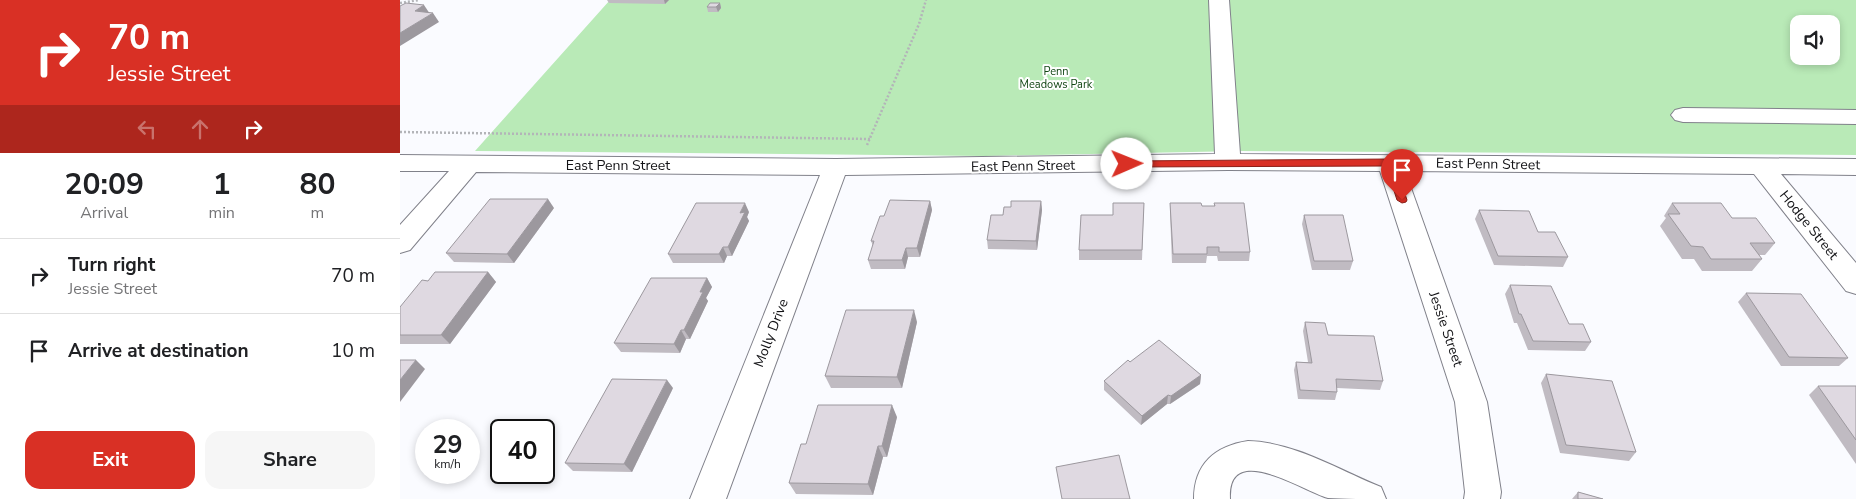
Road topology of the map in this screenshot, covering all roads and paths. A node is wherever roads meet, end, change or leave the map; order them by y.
1 (419, 0) edge
2 (926, 0) edge
3 (1219, 0) edge
4 (400, 3) edge
5 (1683, 115) dead end
6 (1848, 117) edge
7 (400, 132) edge
8 (1856, 133) edge
9 (870, 139) junction
10 (1228, 162) junction
11 (400, 163) edge
12 (1390, 163) junction
13 (470, 164) junction
14 (848, 167) junction
15 (1856, 167) edge
16 (1762, 168) junction
17 (400, 243) edge
18 (1856, 283) edge
19 (708, 499) edge
20 (1212, 499) edge
21 (1368, 499) edge
22 (1482, 499) edge

1 - 4 path
2 - 9 path
3 - 10 street
5 - 6 street
6 - 8 street
7 - 9 path
9 - 14 path
10 - 12 street, East Penn Street
10 - 14 street, East Penn Street
11 - 13 street, East Penn Street
12 - 16 street, East Penn Street
12 - 22 street, Jessie Street
13 - 14 street, East Penn Street
13 - 17 street
14 - 19 street, Molly Drive
15 - 16 street, East Penn Street
16 - 18 street, Hodge Street
20 - 21 street

